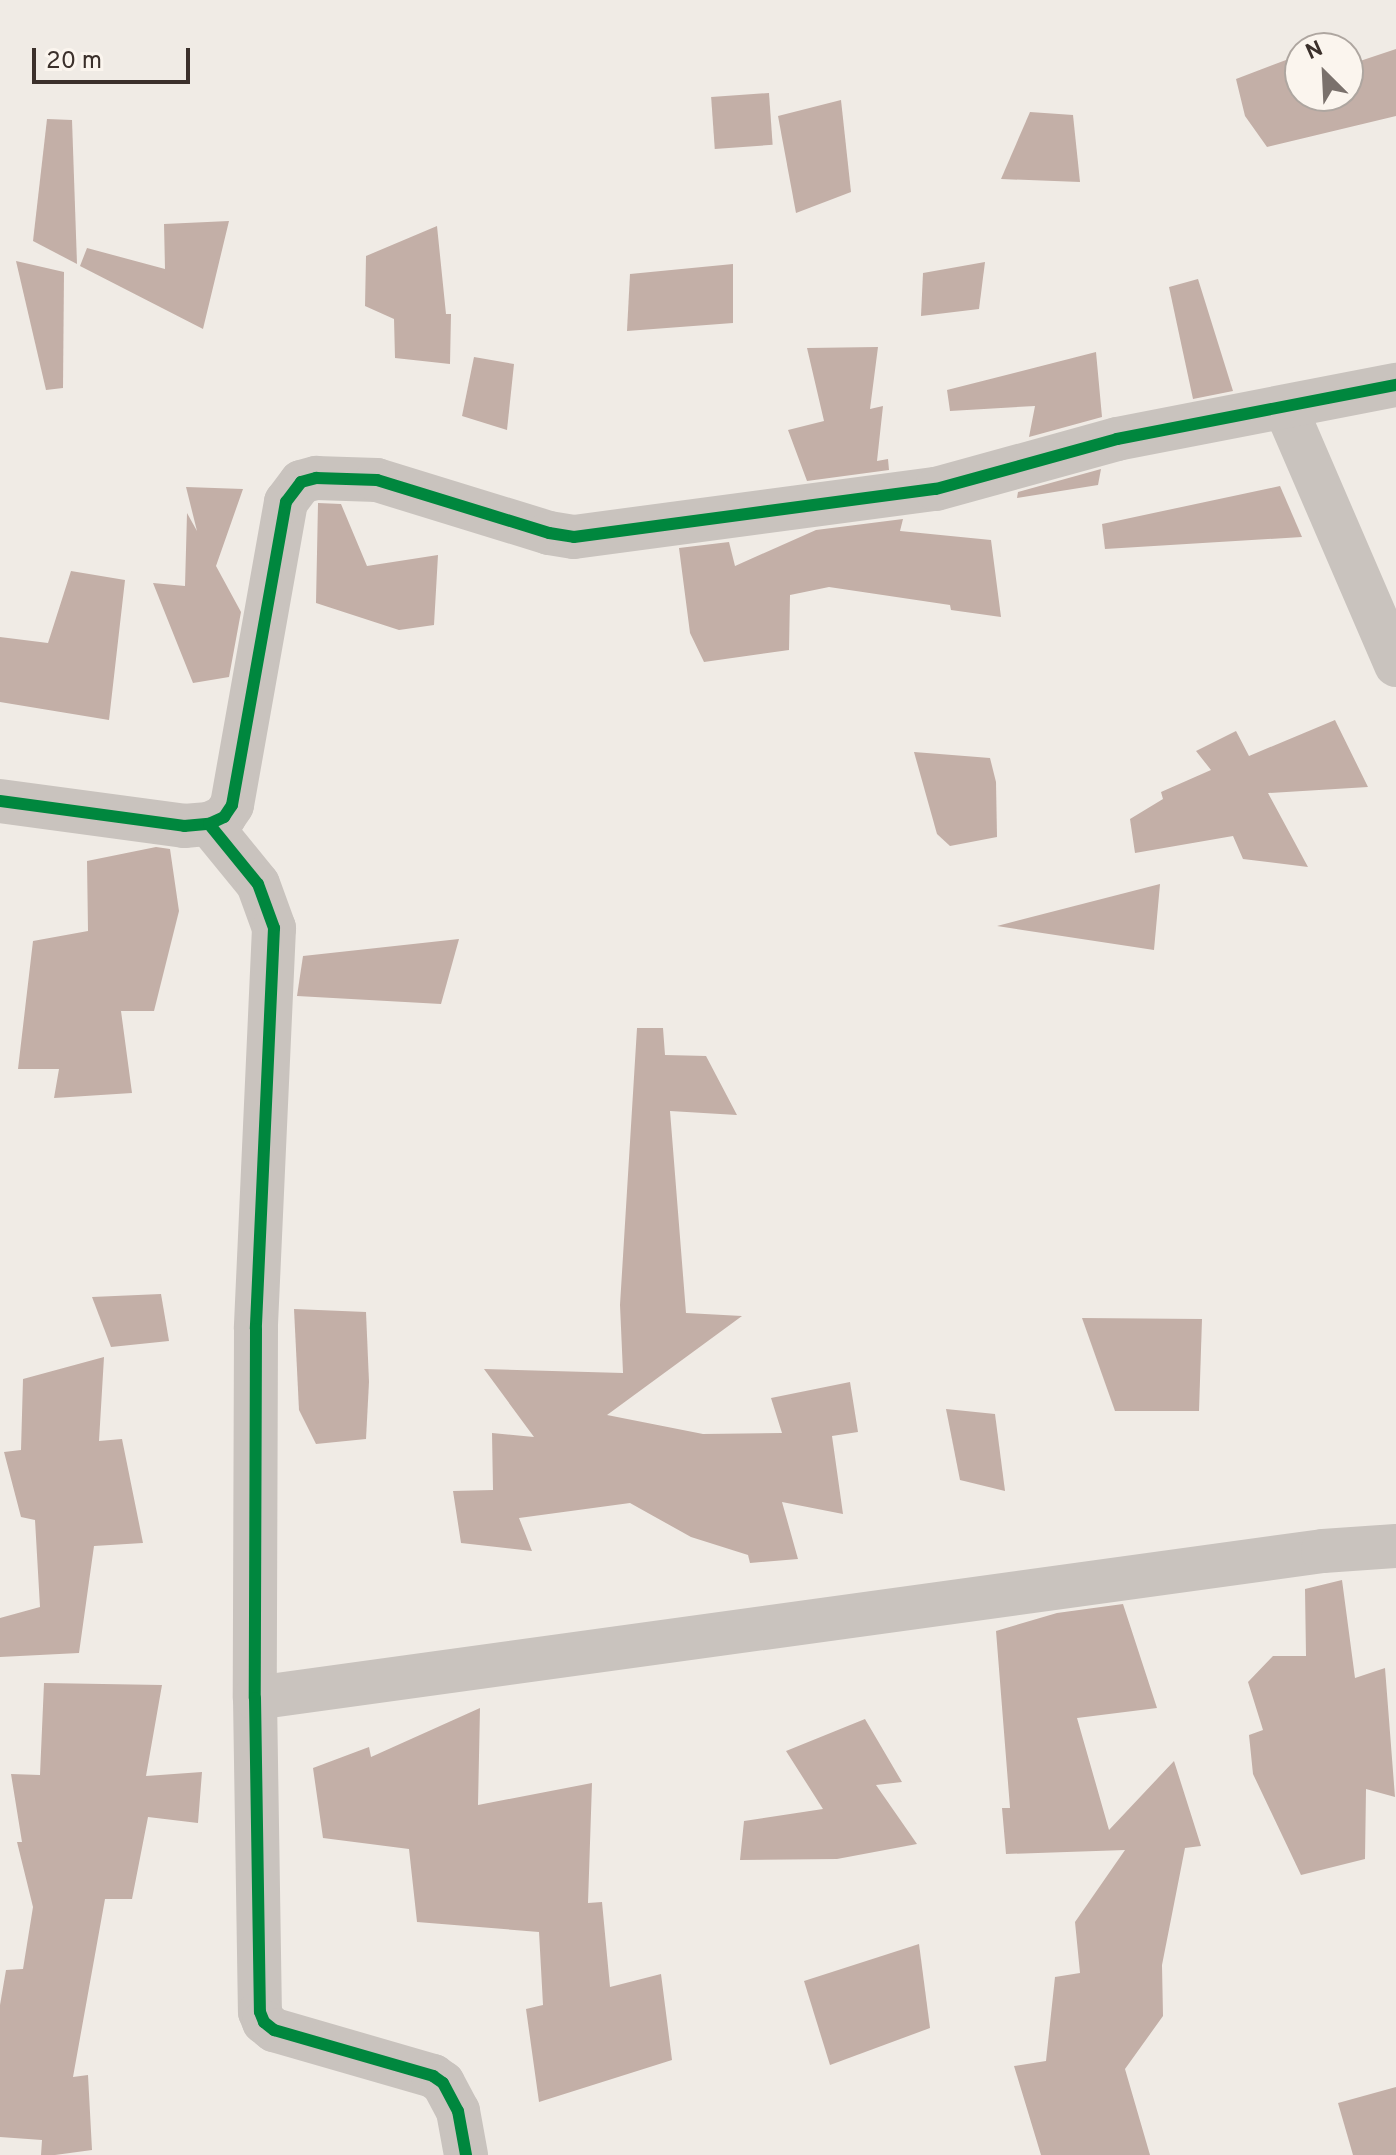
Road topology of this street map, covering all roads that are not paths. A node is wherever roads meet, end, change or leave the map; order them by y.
1 (1396, 385) edge
2 (1285, 407) junction
3 (1396, 665) edge
4 (0, 801) edge
5 (209, 824) junction
6 (1396, 1546) edge
7 (255, 1698) junction
8 (466, 2155) edge

1 - 2 street
2 - 3 street
2 - 5 street
4 - 5 street
5 - 7 street
6 - 7 street
7 - 8 street

